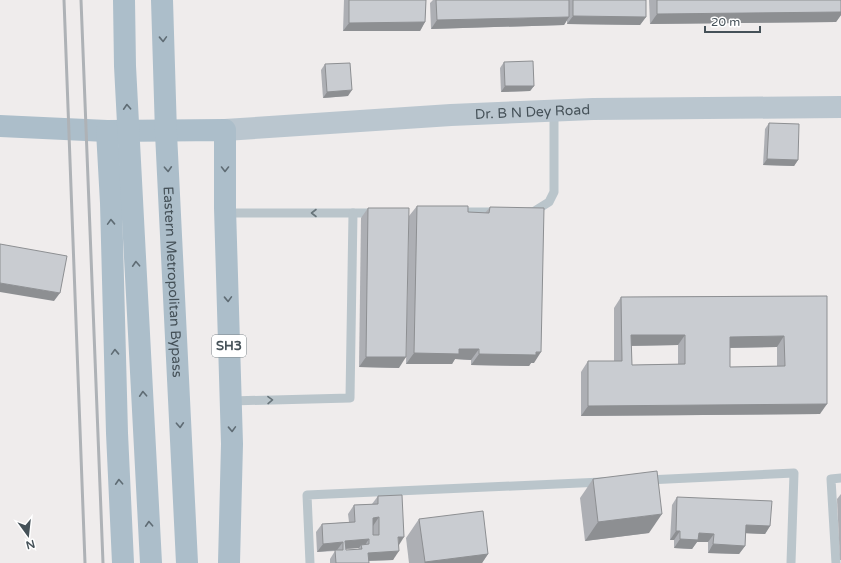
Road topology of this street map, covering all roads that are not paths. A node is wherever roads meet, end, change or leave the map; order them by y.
1 (124, 0) edge
2 (162, 0) edge
3 (841, 107) edge
4 (554, 111) junction
5 (0, 126) edge
6 (224, 130) junction
7 (107, 131) junction
8 (447, 212) edge
9 (225, 213) junction
10 (353, 213) junction
11 (384, 213) edge
12 (231, 401) junction
13 (841, 478) edge
14 (642, 480) edge
15 (610, 482) edge
16 (123, 563) edge
17 (152, 563) edge
18 (187, 563) edge
19 (229, 563) edge
20 (310, 563) edge
21 (792, 563) edge
22 (836, 563) edge

17 -> 1 main road, bridge
2 -> 18 main road, Eastern Metropolitan Bypass, bridge
3 - 4 main road, Dr. B N Dey Road
4 - 6 main road, Dr. B N Dey Road
4 - 8 lane
5 - 7 main road
6 - 7 main road
6 -> 9 main road, SH3
16 -> 7 main road
10 -> 9 lane
9 -> 12 main road, SH3
10 - 11 lane
12 -> 10 lane
12 -> 19 main road, SH3
13 - 22 lane
14 - 21 lane
15 - 20 lane

